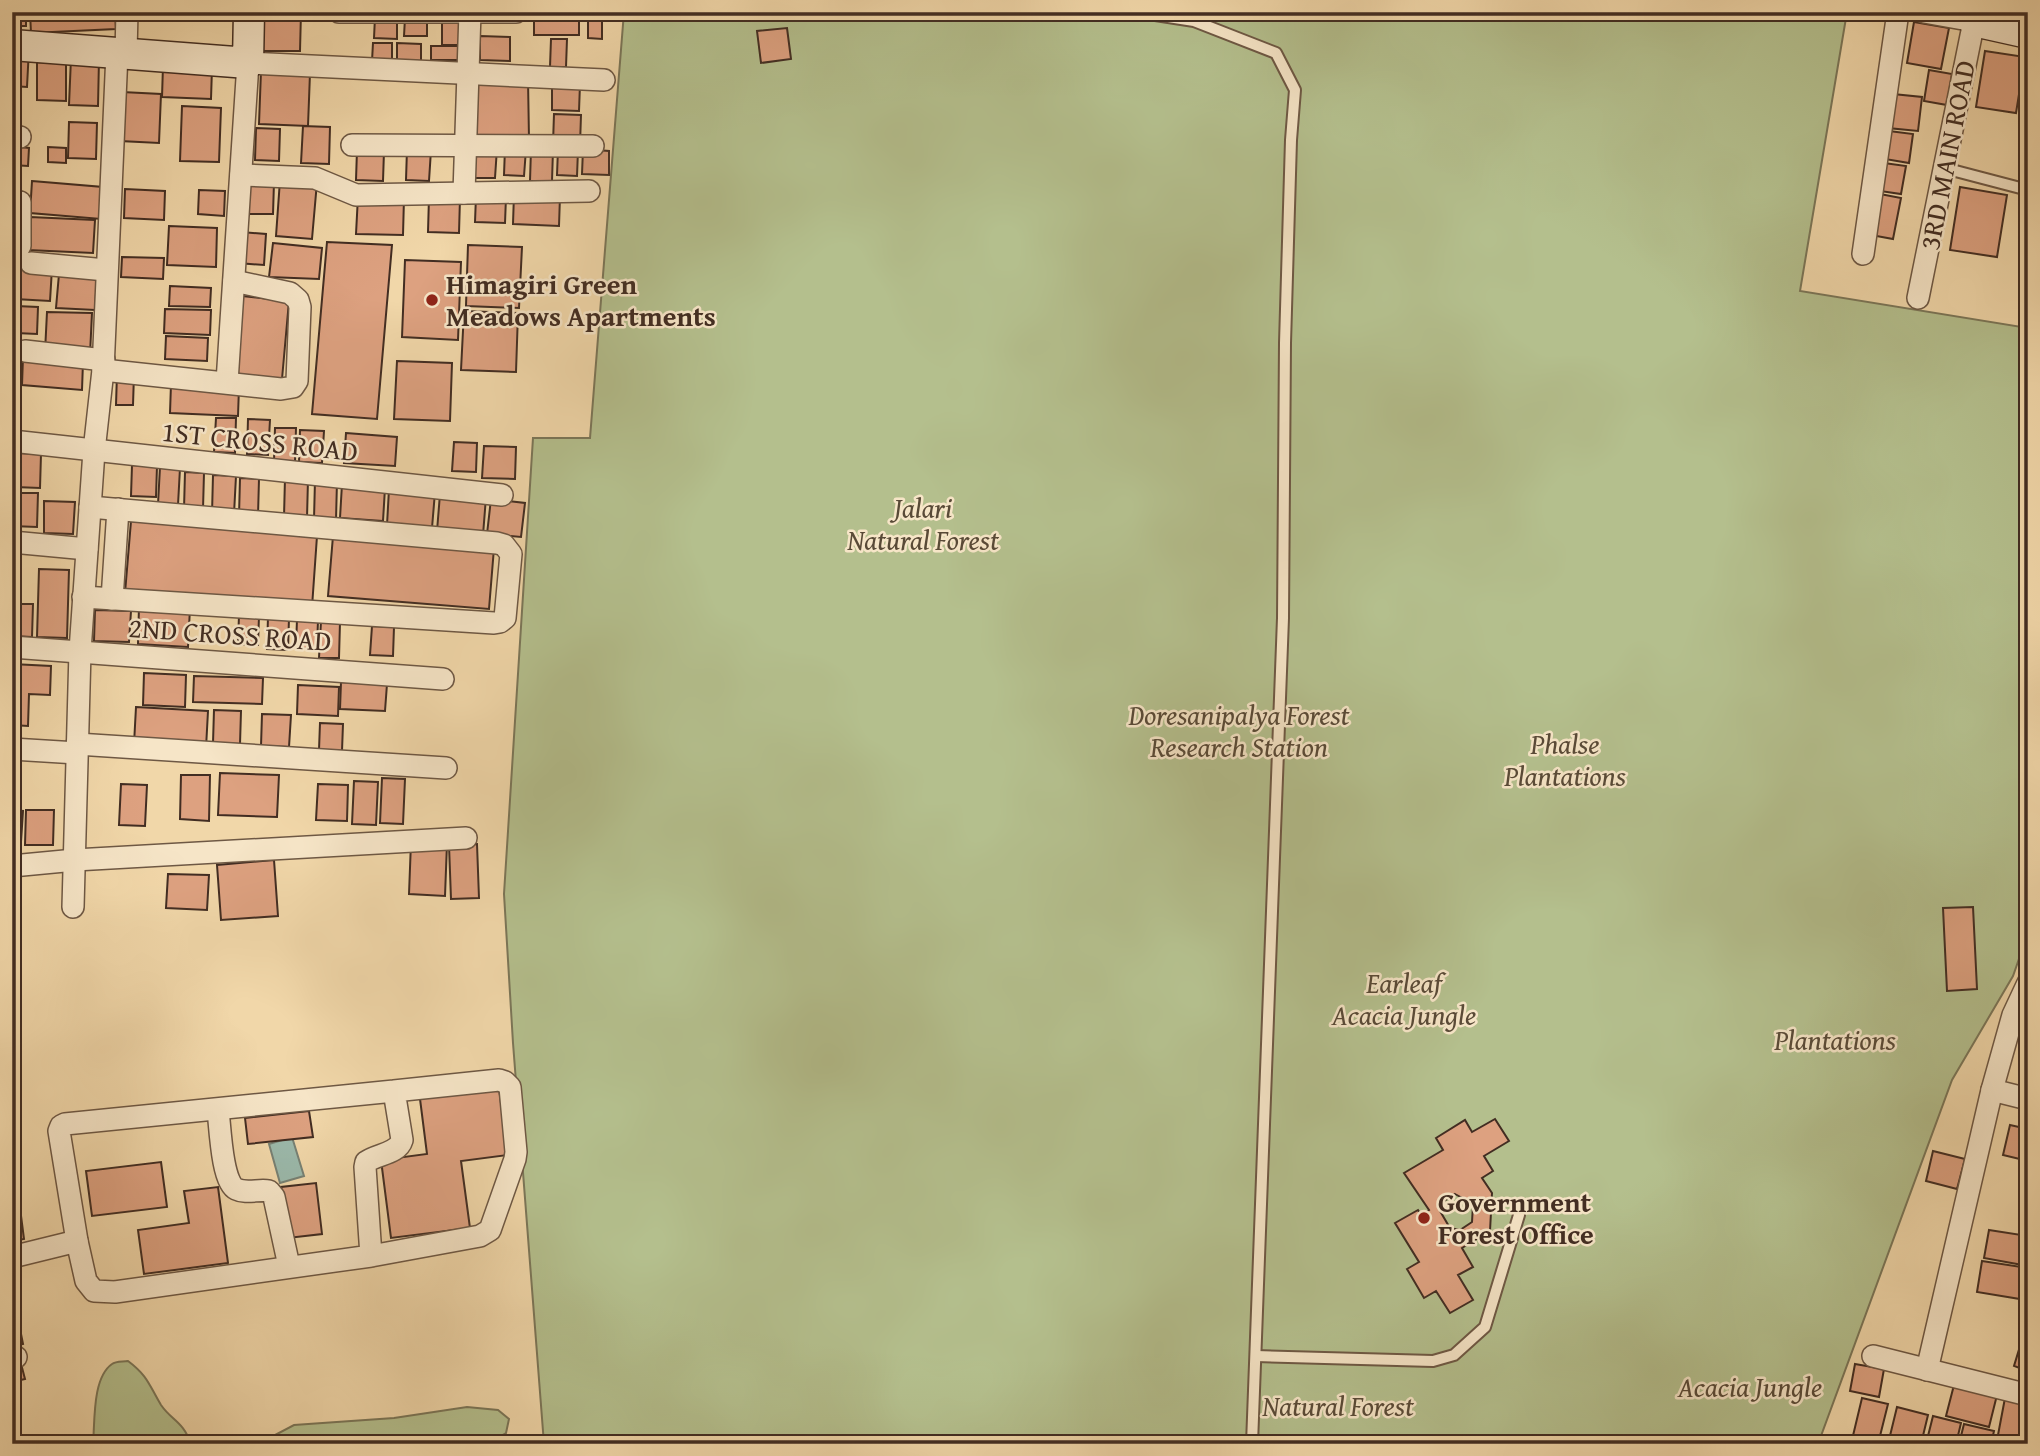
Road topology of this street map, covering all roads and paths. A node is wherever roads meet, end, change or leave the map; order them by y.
1 (127, 12) edge
2 (249, 12) edge
3 (338, 12) edge
4 (516, 12) edge
5 (1136, 12) edge
6 (1898, 12) edge
7 (1924, 12) edge
8 (470, 13) edge
9 (1975, 17) edge
10 (2028, 33) edge
11 (12, 45) edge
12 (121, 53) junction
13 (248, 63) junction
14 (467, 74) junction
15 (604, 80) dead end
16 (352, 145) dead end
17 (465, 145) junction
18 (593, 146) dead end
19 (1944, 168) junction
20 (241, 175) junction
21 (2028, 190) edge
22 (589, 191) dead end
23 (464, 193) junction
24 (20, 202) dead end
25 (12, 250) edge
26 (1863, 254) dead end
27 (31, 262) dead end
28 (106, 270) junction
29 (234, 281) junction
30 (1918, 298) dead end
31 (25, 351) dead end
32 (103, 365) junction
33 (226, 382) junction
34 (12, 441) edge
35 (94, 451) junction
36 (502, 495) dead end
37 (90, 506) junction
38 (118, 509) junction
39 (12, 542) edge
40 (87, 549) junction
41 (83, 597) junction
42 (112, 599) junction
43 (12, 647) edge
44 (80, 651) junction
45 (443, 679) dead end
46 (77, 748) junction
47 (12, 749) edge
48 (446, 768) dead end
49 (466, 838) dead end
50 (75, 860) junction
51 (12, 866) edge
52 (73, 907) dead end
53 (2028, 983) edge
54 (1992, 1090) junction
55 (394, 1091) junction
56 (2028, 1099) edge
57 (218, 1110) junction
58 (1519, 1215) dead end
59 (77, 1241) junction
60 (371, 1256) junction
61 (12, 1257) edge
62 (289, 1266) junction
63 (1256, 1356) junction
64 (1873, 1356) dead end
65 (1927, 1370) junction
66 (2028, 1395) edge
67 (1252, 1444) edge

1 - 12 street
2 - 13 street
3 - 8 street
4 - 8 street
5 - 63 lane
6 - 26 street
7 - 9 street
8 - 14 street
9 - 10 street
9 - 19 street, 3RD MAIN ROAD
11 - 12 street
12 - 13 street
12 - 28 street
13 - 14 street
13 - 20 street
14 - 15 street
14 - 17 street
16 - 17 street
17 - 18 street
17 - 23 street
19 - 21 lane
19 - 30 street, 3RD MAIN ROAD
20 - 23 street
20 - 29 street
22 - 23 street
24 - 25 street
27 - 28 street
28 - 32 street
29 - 33 street
29 - 33 street
31 - 32 street
32 - 33 street
32 - 35 street
34 - 35 street, 1ST CROSS ROAD
35 - 36 street, 1ST CROSS ROAD
35 - 37 street
37 - 38 street
37 - 40 street
38 - 42 street
38 - 42 street
39 - 40 street
40 - 41 street
41 - 42 street
41 - 44 street
43 - 44 street, 2ND CROSS ROAD
44 - 45 street, 2ND CROSS ROAD
44 - 46 street
46 - 47 street
46 - 48 street
46 - 50 street
49 - 50 street
50 - 51 street
50 - 52 street
53 - 54 street
54 - 56 street
54 - 65 street
55 - 57 street
55 - 60 street
55 - 60 street
57 - 59 street
57 - 62 street
58 - 63 lane
59 - 61 street
59 - 62 street
60 - 62 street
63 - 67 lane
64 - 65 street
65 - 66 street

